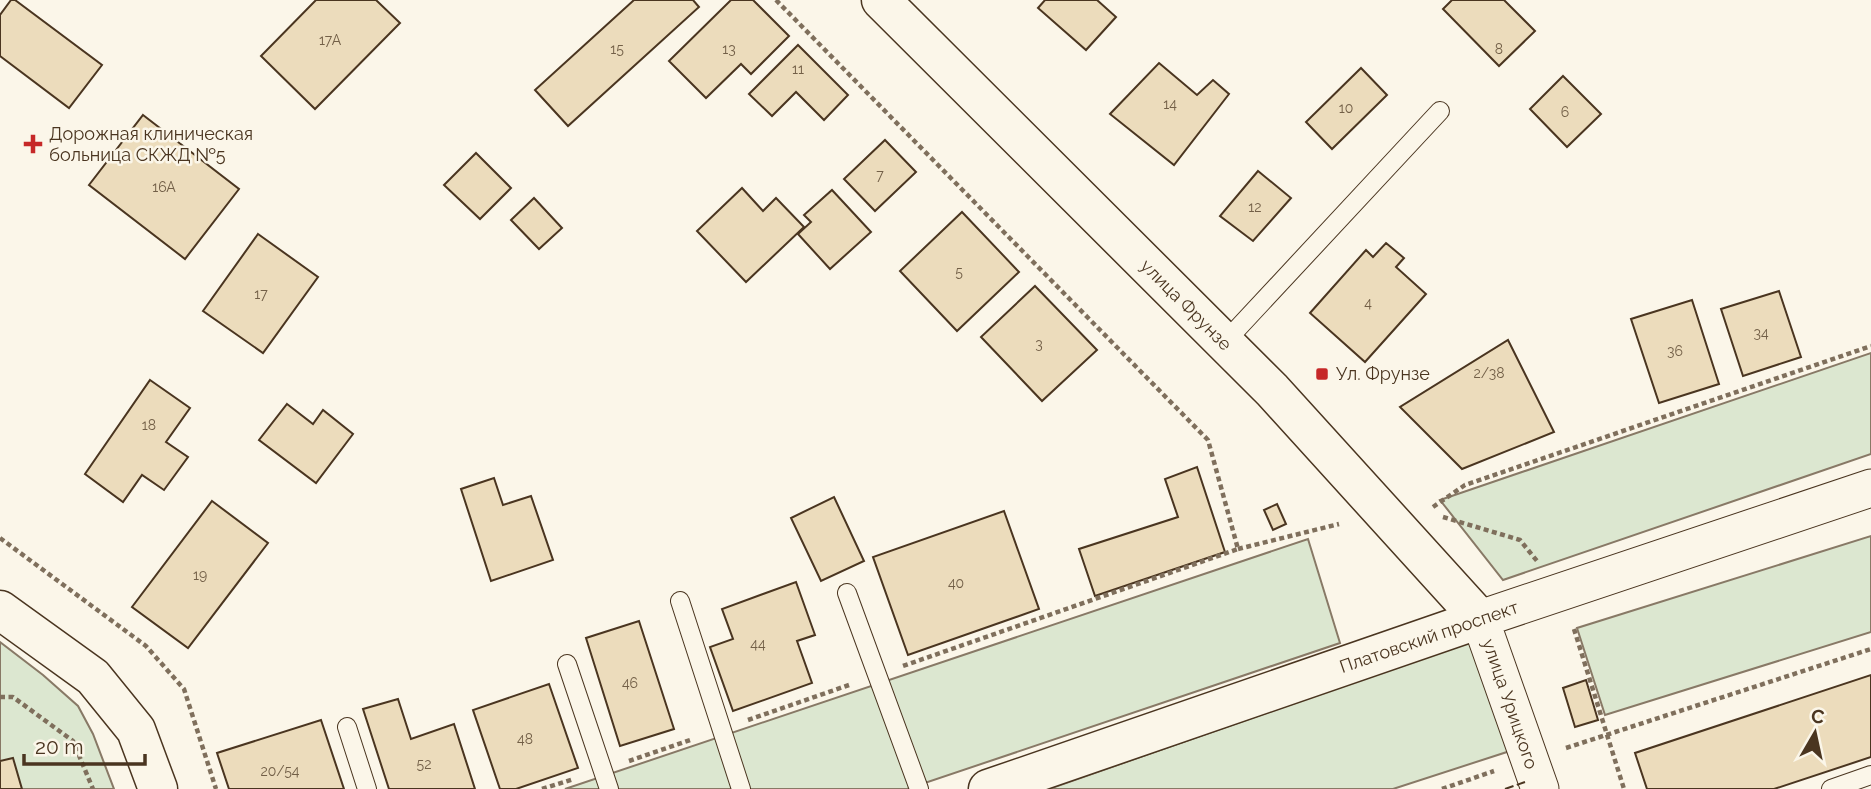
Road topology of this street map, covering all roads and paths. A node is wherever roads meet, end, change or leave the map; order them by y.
1 (776, 0) edge
2 (881, 0) edge
3 (1440, 111) dead end
4 (1224, 343) junction
5 (1871, 346) edge
6 (1871, 488) edge
7 (1427, 512) dead end
8 (0, 538) edge
9 (847, 593) dead end
10 (680, 601) dead end
11 (0, 610) edge
12 (1480, 620) junction
13 (1871, 649) edge
14 (567, 664) dead end
15 (877, 675) junction
16 (0, 697) edge
17 (347, 727) dead end
18 (721, 729) junction
19 (603, 770) junction
20 (1534, 774) edge
21 (1871, 775) edge
22 (93, 789) edge
23 (158, 789) edge
24 (216, 789) edge
25 (367, 789) edge
26 (542, 789) edge
27 (609, 789) edge
28 (741, 789) edge
29 (919, 789) edge
30 (988, 789) edge
31 (1442, 789) edge
32 (1831, 789) edge

1 - 15 path
2 - 4 street, улица Фрунзе
3 - 4 lane
4 - 12 street, улица Фрунзе
5 - 7 path
6 - 12 street, Платовский проспект
8 - 24 path
9 - 15 lane
10 - 18 lane
11 - 23 street
12 - 20 street, улица Урицкого
12 - 30 street, Платовский проспект
13 - 20 path
14 - 19 lane
15 - 18 path
15 - 29 lane
16 - 22 path
17 - 25 lane
18 - 19 path
18 - 28 lane
19 - 26 path
19 - 27 lane
20 - 31 path
21 - 32 lane

